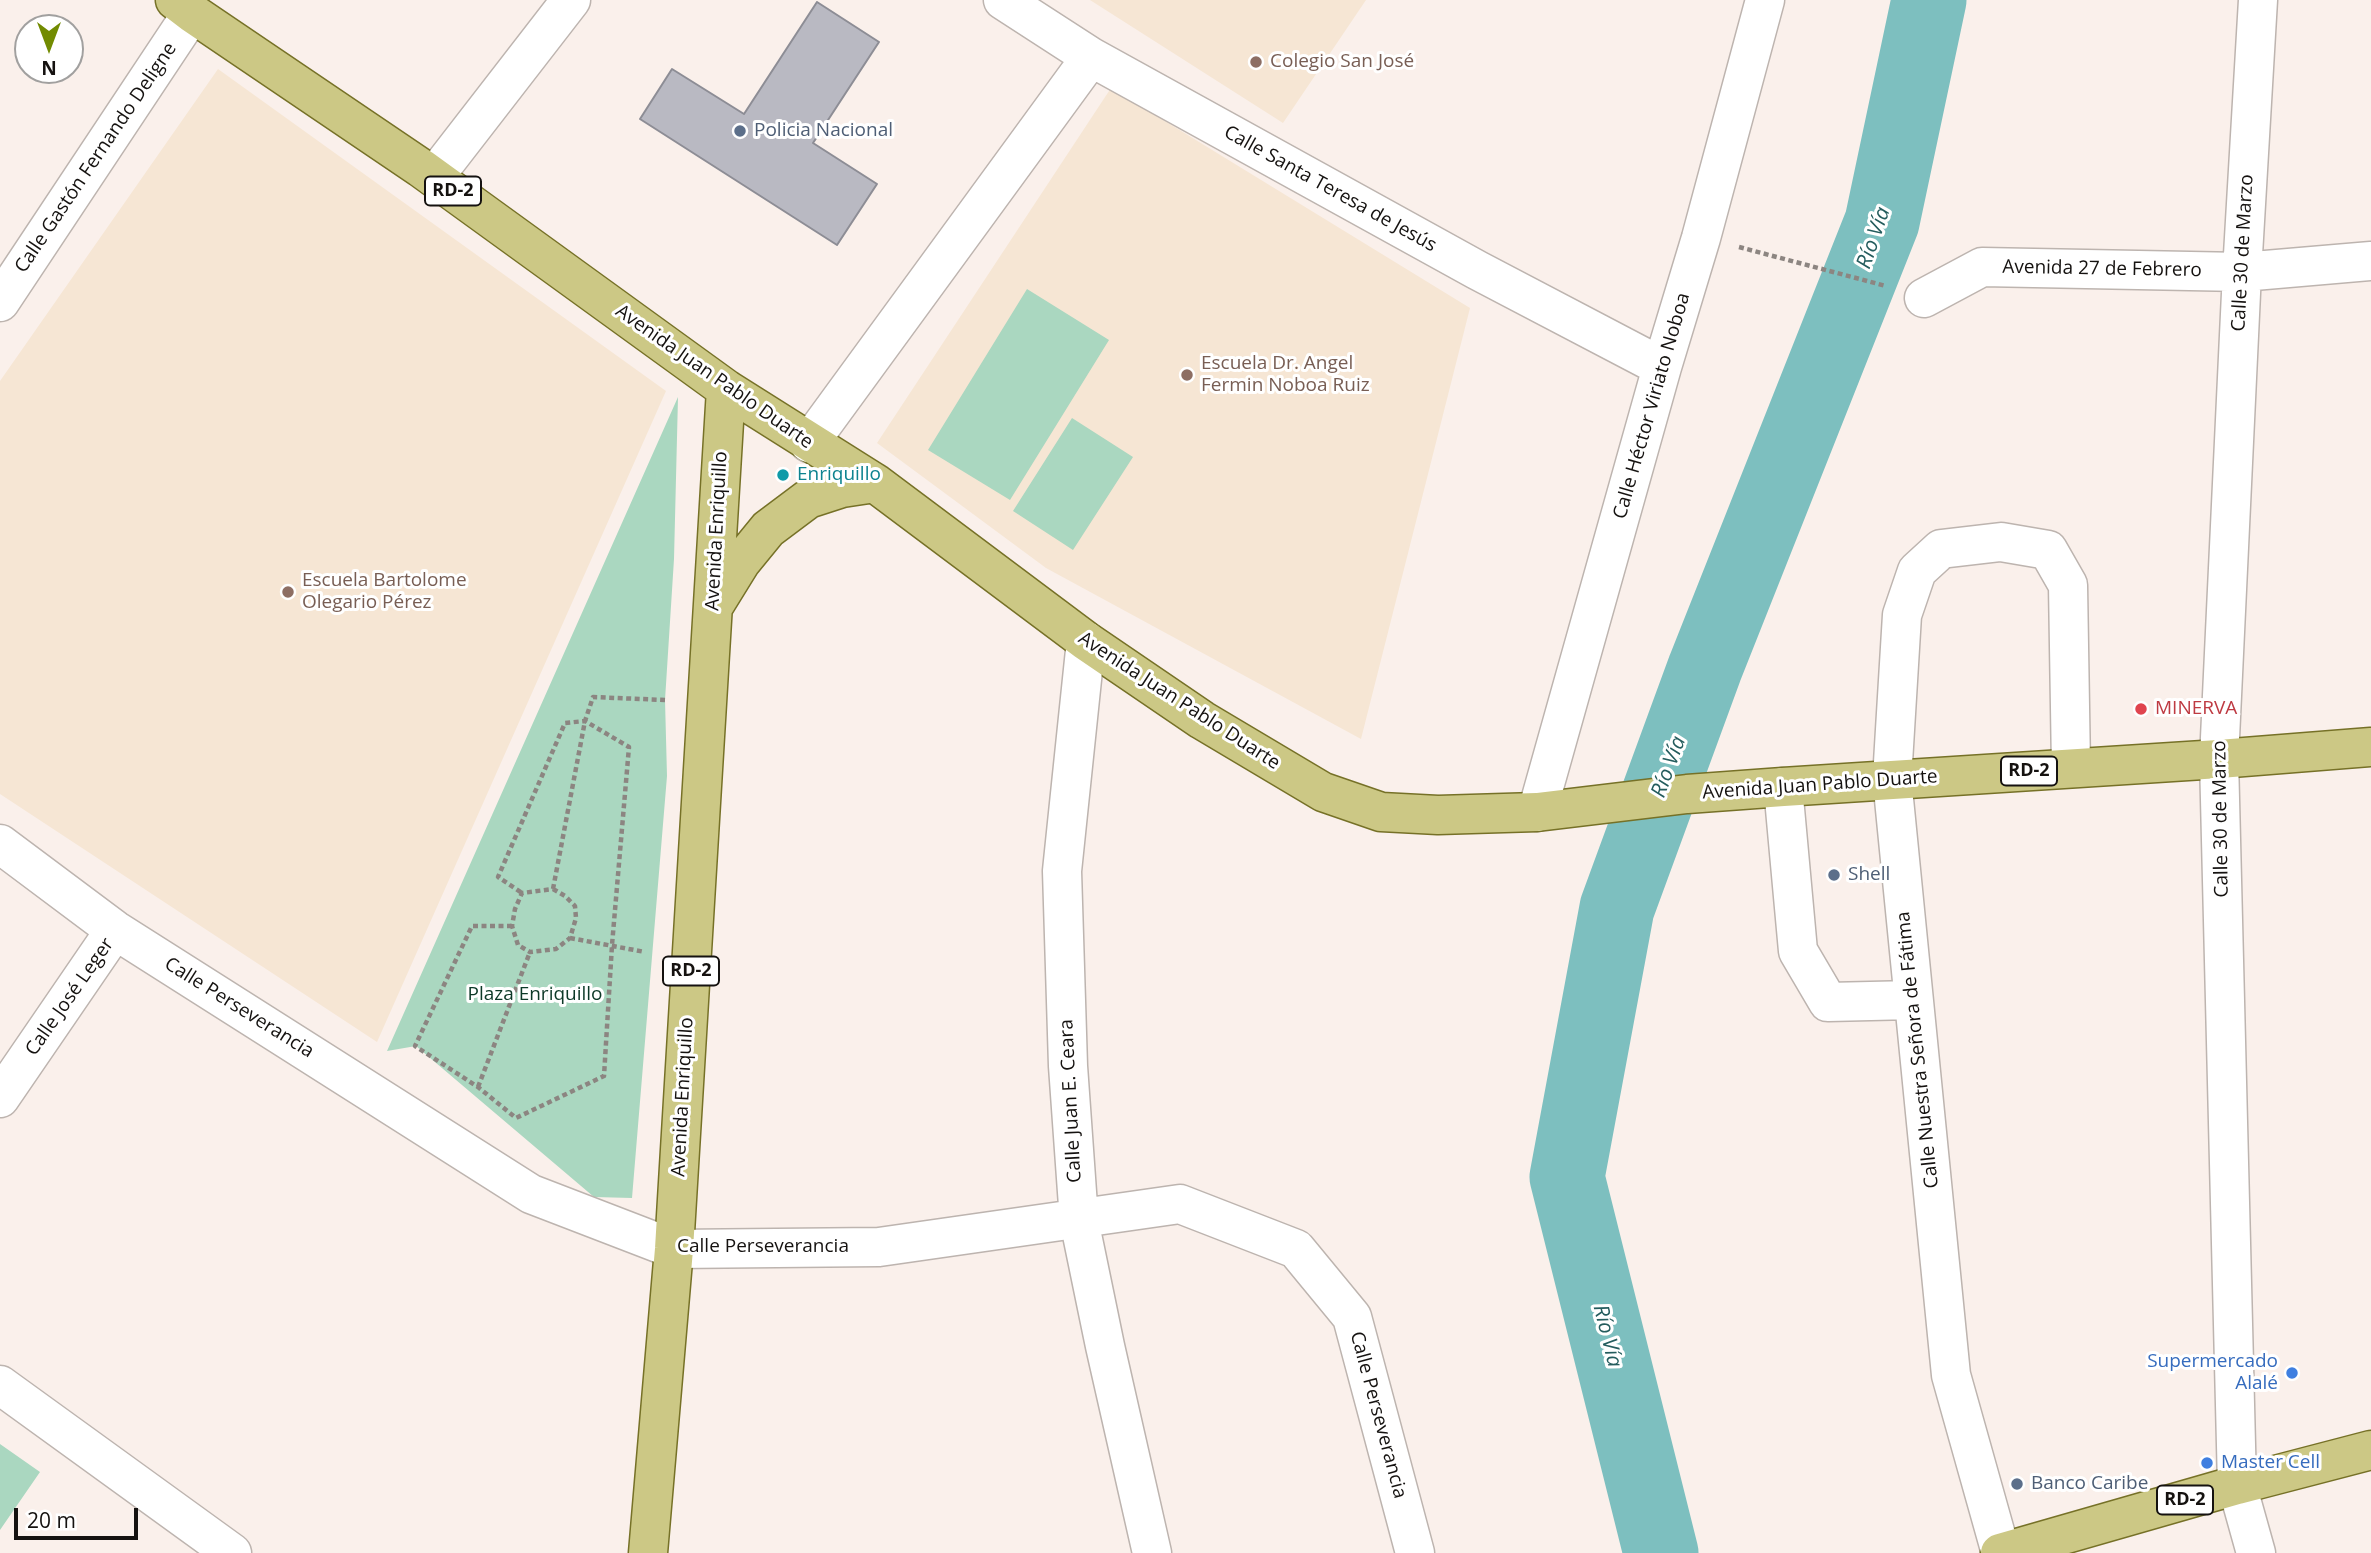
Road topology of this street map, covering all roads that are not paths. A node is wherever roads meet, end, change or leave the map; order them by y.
1 (571, 0) edge
2 (1003, 0) edge
3 (1765, 0) edge
4 (2258, 0) edge
5 (184, 7) edge
6 (1091, 57) junction
7 (434, 177) junction
8 (2371, 261) edge
9 (2242, 272) junction
10 (1924, 298) dead end
11 (0, 302) edge
12 (1662, 367) junction
13 (726, 389) junction
14 (809, 443) junction
15 (875, 483) junction
16 (713, 608) junction
17 (1086, 641) junction
18 (2371, 747) edge
19 (2219, 759) junction
20 (2071, 768) junction
21 (1892, 779) junction
22 (1783, 787) junction
23 (1537, 812) junction
24 (0, 844) edge
25 (115, 930) junction
26 (1913, 1000) junction
27 (0, 1098) edge
28 (1079, 1220) junction
29 (674, 1249) junction
30 (0, 1385) edge
31 (2371, 1450) edge
32 (2237, 1485) junction
33 (232, 1553) edge
34 (648, 1553) edge
35 (1152, 1553) edge
36 (1415, 1553) edge
37 (2001, 1553) edge
38 (2256, 1553) edge

1 - 7 street
2 - 6 street, Calle Santa Teresa de Jesús
3 - 12 street, Calle Héctor Viriato Noboa
4 - 9 street, Calle 30 de Marzo
5 - 7 main road, Avenida Juan Pablo Duarte / RD-2
5 - 11 street, Calle Gastón Fernando Deligne
6 - 12 street, Calle Santa Teresa de Jesús
6 - 14 street
7 - 13 main road, Avenida Juan Pablo Duarte / RD-2
8 - 9 street, Avenida 27 de Febrero
9 - 10 street, Avenida 27 de Febrero
9 - 19 street, Calle 30 de Marzo
12 - 23 street, Calle Héctor Viriato Noboa
13 - 14 main road, Avenida Juan Pablo Duarte / RD-2
13 - 16 main road, Avenida Enriquillo / RD-2
14 - 15 main road, Avenida Juan Pablo Duarte / RD-2
15 - 16 main road, RD-2
15 - 17 main road, Avenida Juan Pablo Duarte / RD-2
16 - 29 main road, Avenida Enriquillo / RD-2
17 - 23 main road, Avenida Juan Pablo Duarte / RD-2
17 - 28 street, Calle Juan E. Ceara
18 - 19 main road, Avenida Juan Pablo Duarte / RD-2
19 - 20 main road, Avenida Juan Pablo Duarte / RD-2
19 - 32 street, Calle 30 de Marzo
20 - 21 main road, Avenida Juan Pablo Duarte / RD-2
20 - 21 street, Calle Nuestra Señora de Fátima
21 - 22 main road, Avenida Juan Pablo Duarte / RD-2
21 - 26 street, Calle Nuestra Señora de Fátima
22 - 23 main road, Avenida Juan Pablo Duarte / RD-2
22 - 26 street
24 - 25 street, Calle Perseverancia
25 - 27 street, Calle José Leger
25 - 29 street, Calle Perseverancia
26 - 37 street, Calle Nuestra Señora de Fátima
28 - 29 street, Calle Perseverancia
28 - 35 street, Calle Juan E. Ceara
28 - 36 street, Calle Perseverancia
29 - 34 main road, Avenida Enriquillo / RD-2
30 - 33 street
31 - 32 main road, RD-2
32 - 37 main road, RD-2
32 - 38 street, Calle 30 de Marzo

